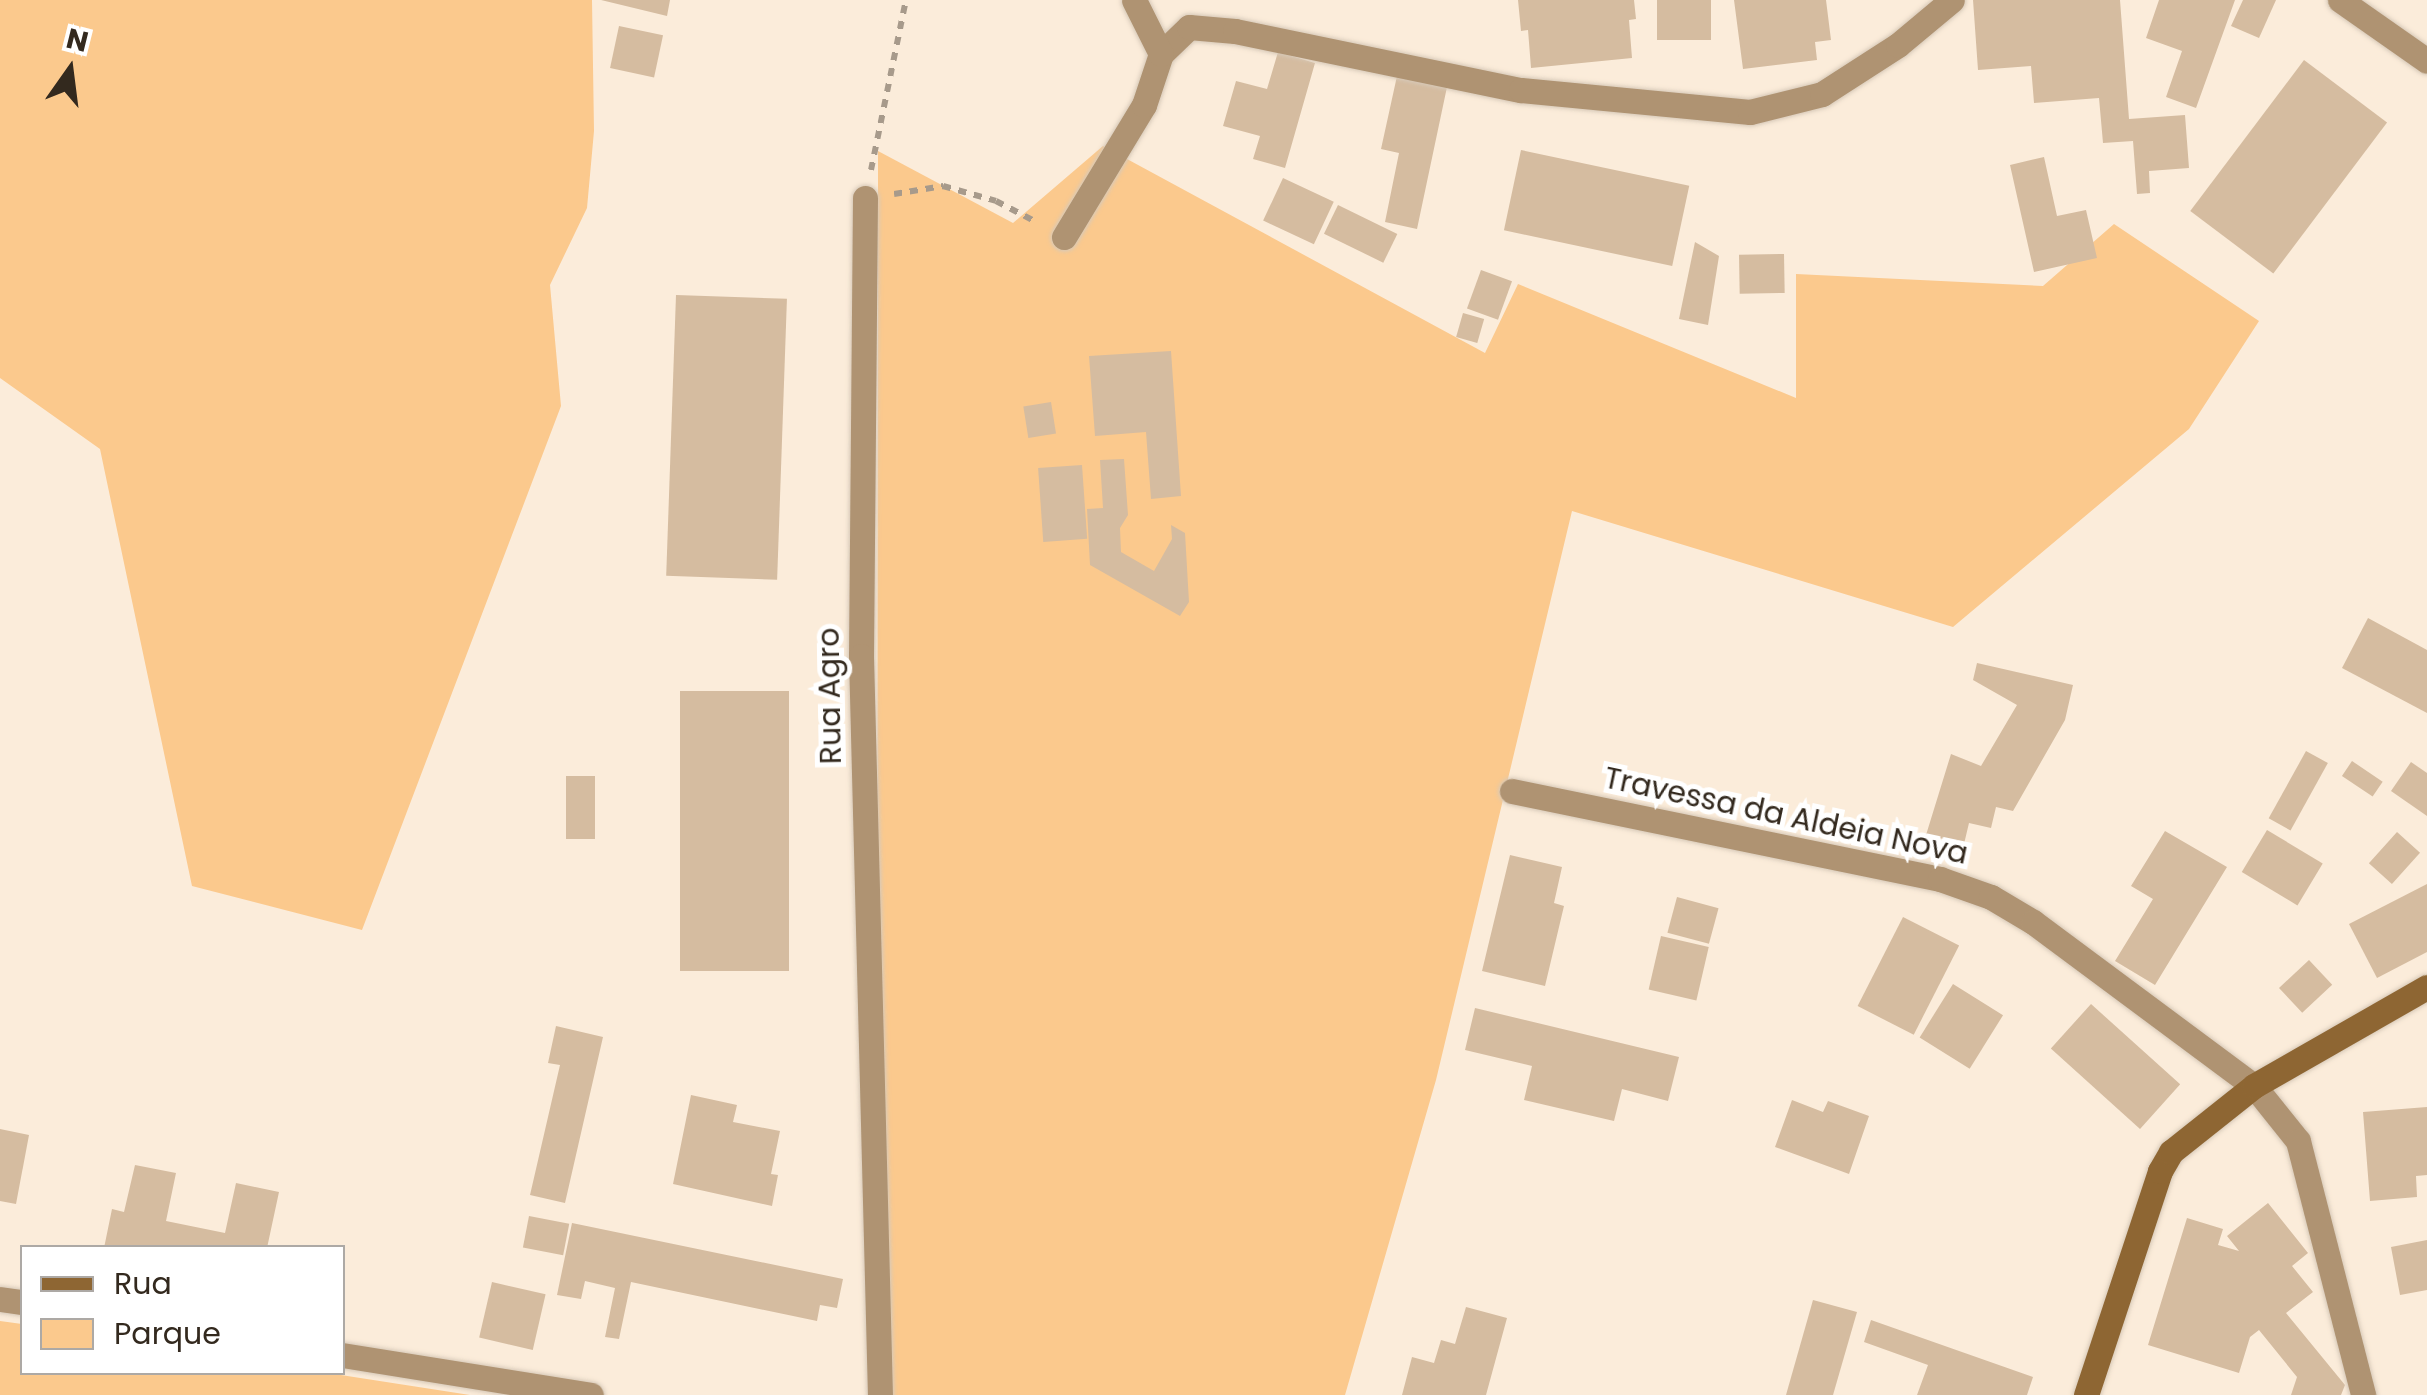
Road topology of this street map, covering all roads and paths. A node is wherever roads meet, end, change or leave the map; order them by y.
1 (906, 0) edge
2 (1134, 0) edge
3 (1952, 0) edge
4 (2340, 0) edge
5 (1161, 54) junction
6 (2427, 61) edge
7 (865, 198) junction
8 (1064, 237) joint
9 (1512, 790) dead end
10 (2427, 987) edge
11 (2254, 1086) junction
12 (345, 1354) edge
13 (591, 1395) edge
14 (880, 1395) edge
15 (2086, 1395) edge
16 (2362, 1395) edge

1 - 7 path
2 - 5 street
3 - 5 street
4 - 6 street
5 - 8 street
7 - 8 path
7 - 14 street, Rua Agro
9 - 11 street, Travessa da Aldeia Nova
10 - 11 street
11 - 15 street
11 - 16 street, Travessa da Aldeia Nova
12 - 13 street

